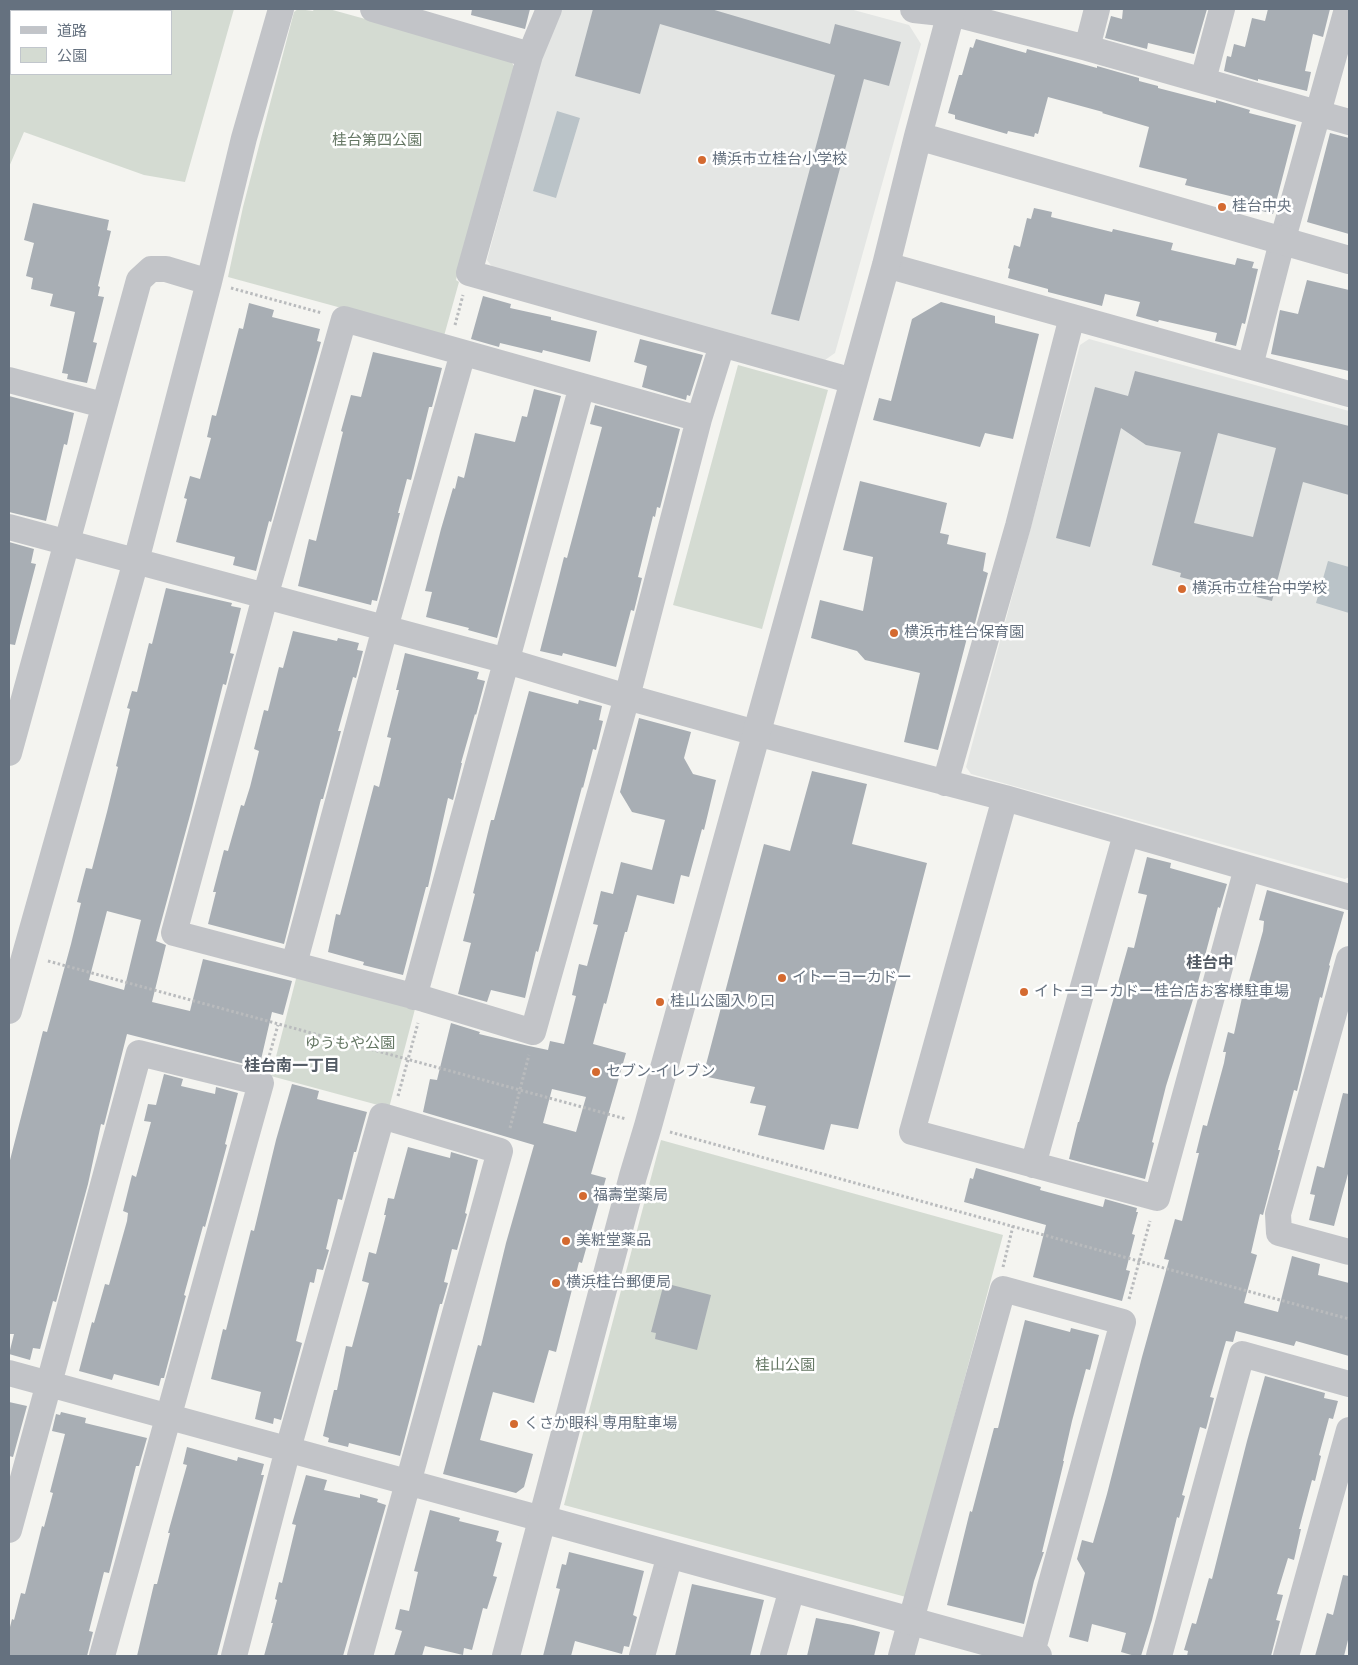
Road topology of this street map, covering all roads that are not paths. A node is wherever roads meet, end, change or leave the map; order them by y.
1 (281, 9) edge
2 (373, 9) edge
3 (549, 9) edge
4 (914, 9) edge
5 (1098, 9) edge
6 (1222, 9) edge
7 (1347, 9) edge
8 (951, 11) edge
9 (1087, 48) junction
10 (530, 55) junction
11 (1203, 80) junction
12 (1318, 113) junction
13 (1349, 122) edge
14 (918, 136) junction
15 (1282, 242) junction
16 (1349, 260) edge
17 (886, 265) junction
18 (209, 282) junction
19 (1072, 317) junction
20 (722, 345) junction
21 (456, 351) junction
22 (1250, 366) junction
23 (9, 380) edge
24 (853, 381) junction
25 (582, 386) junction
26 (1349, 394) edge
27 (104, 405) junction
28 (699, 419) junction
29 (9, 528) edge
30 (66, 543) junction
31 (136, 561) junction
32 (265, 597) junction
33 (385, 628) junction
34 (507, 661) junction
35 (627, 697) junction
36 (756, 733) junction
37 (9, 753) edge
38 (945, 783) junction
39 (1005, 798) junction
40 (1126, 834) junction
41 (1248, 868) junction
42 (1349, 897) edge
43 (1349, 959) edge
44 (294, 964) junction
45 (419, 998) junction
46 (9, 1011) edge
47 (1033, 1165) junction
48 (1349, 1252) edge
49 (9, 1373) edge
50 (50, 1384) junction
51 (1349, 1384) edge
52 (169, 1416) junction
53 (1349, 1430) edge
54 (288, 1449) junction
55 (408, 1482) junction
56 (542, 1520) junction
57 (9, 1530) edge
58 (670, 1554) junction
59 (792, 1589) junction
60 (911, 1621) junction
61 (102, 1656) edge
62 (234, 1656) edge
63 (360, 1656) edge
64 (506, 1656) edge
65 (642, 1656) edge
66 (773, 1656) edge
67 (901, 1656) edge
68 (1033, 1656) edge
69 (1159, 1656) edge
70 (1286, 1656) edge

1 - 18 street
2 - 10 street
3 - 10 street
4 - 8 street
5 - 9 street
6 - 11 street
7 - 12 street
8 - 9 street
8 - 14 street
9 - 11 street
10 - 20 street
11 - 12 street
12 - 13 street
12 - 15 street
14 - 15 street
14 - 17 street
15 - 16 street
15 - 22 street
17 - 19 street
17 - 24 street
18 - 27 street
18 - 31 street
19 - 22 street
19 - 38 street
20 - 24 street
20 - 28 street
21 - 25 street
21 - 32 street
21 - 33 street
22 - 26 street
23 - 27 street
24 - 36 street
25 - 28 street
25 - 34 street
27 - 30 street
28 - 35 street
29 - 30 street
30 - 31 street
30 - 37 street
31 - 32 street
31 - 46 street
32 - 33 street
32 - 44 street
33 - 34 street
33 - 44 street
34 - 35 street
34 - 45 street
35 - 36 street
35 - 45 street
36 - 38 street
36 - 56 street
38 - 39 street
39 - 40 street
39 - 47 street
40 - 41 street
40 - 47 street
41 - 42 street
41 - 47 street
43 - 48 street
44 - 45 street
49 - 50 street
50 - 52 street
50 - 52 street
50 - 57 street
51 - 69 street
52 - 54 street
52 - 61 street
53 - 70 street
54 - 55 street
54 - 55 street
54 - 62 street
55 - 56 street
55 - 63 street
56 - 58 street
56 - 64 street
58 - 59 street
58 - 65 street
59 - 60 street
59 - 66 street
60 - 67 street
60 - 68 street
60 - 68 street

